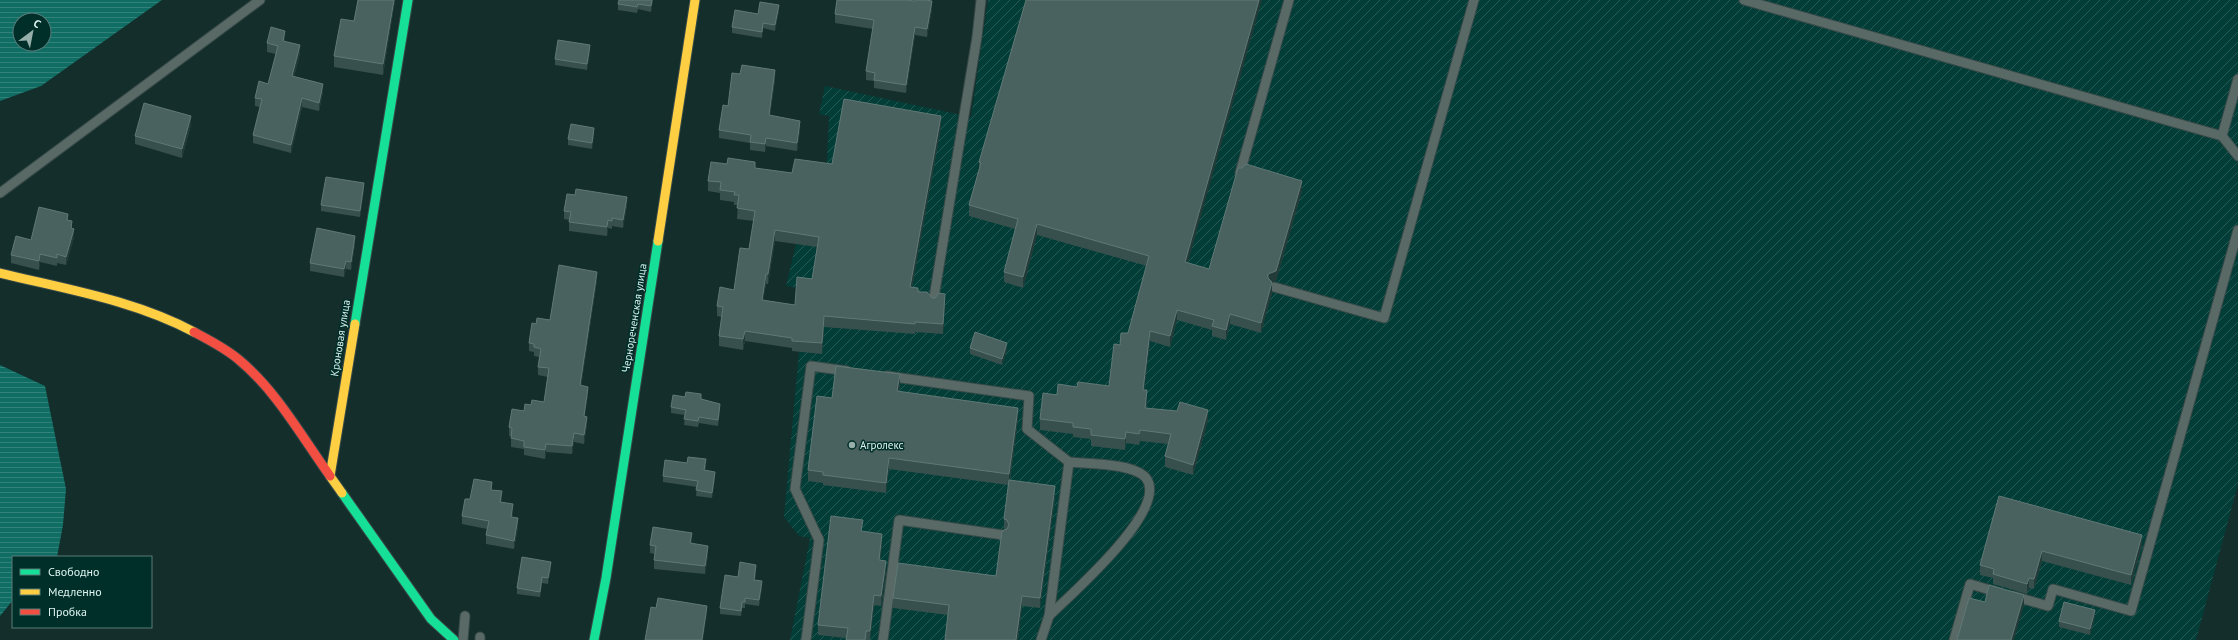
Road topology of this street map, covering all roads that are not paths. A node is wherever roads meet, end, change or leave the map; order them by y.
1 (260, 0) edge
2 (408, 0) edge
3 (695, 0) edge
4 (981, 0) edge
5 (1289, 0) edge
6 (1474, 0) edge
7 (1744, 0) edge
8 (2238, 79) edge
9 (2222, 136) junction
10 (2238, 156) edge
11 (1240, 173) edge
12 (0, 193) edge
13 (2238, 230) edge
14 (0, 273) edge
15 (1274, 287) edge
16 (933, 303) edge
17 (858, 372) edge
18 (874, 374) edge
19 (1069, 462) junction
20 (330, 476) junction
21 (1003, 535) edge
22 (464, 616) dead end
23 (1049, 616) junction
24 (454, 640) edge
25 (463, 640) edge
26 (594, 640) edge
27 (806, 640) edge
28 (883, 640) edge
29 (1041, 640) edge
30 (1954, 640) edge

1 - 12 lane
2 - 20 street, Кроновая улица
3 - 26 street, Чернореченская улица
4 - 16 lane
5 - 11 lane
6 - 15 lane
7 - 9 lane
8 - 9 lane
9 - 10 lane
13 - 30 lane
14 - 20 street
17 - 27 lane
18 - 19 lane
19 - 23 lane
19 - 23 lane
20 - 24 street
21 - 28 lane
22 - 25 lane
23 - 29 lane

